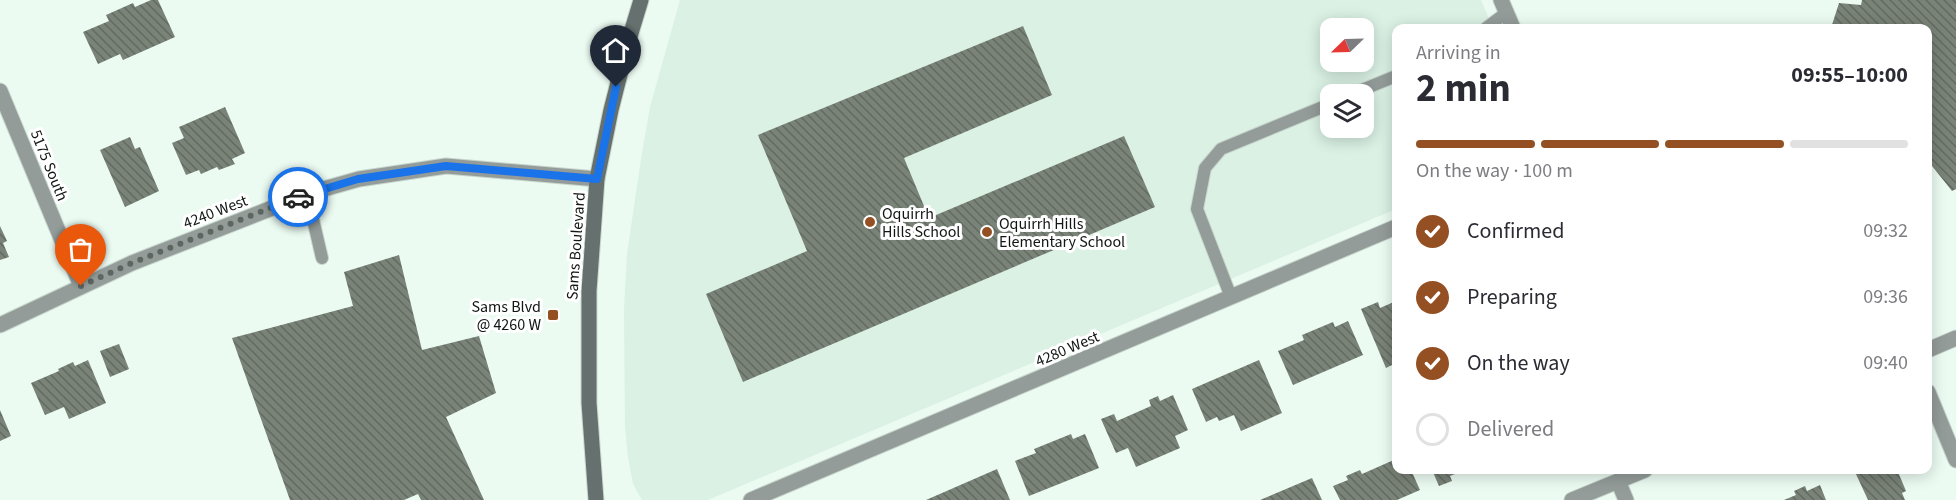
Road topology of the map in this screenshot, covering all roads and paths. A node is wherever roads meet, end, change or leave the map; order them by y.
1 (641, 0) edge
2 (1503, 6) edge
3 (1489, 24) edge
4 (1511, 24) edge
5 (1392, 78) edge
6 (1374, 85) edge
7 (0, 91) edge
8 (1320, 108) edge
9 (597, 179) junction
10 (313, 192) junction
11 (1392, 229) edge
12 (322, 258) dead end
13 (81, 286) junction
14 (1231, 297) junction
15 (0, 325) edge
16 (1956, 338) edge
17 (1932, 348) edge
18 (1932, 402) edge
19 (1956, 460) edge
20 (1635, 474) edge
21 (1618, 481) junction
22 (597, 500) edge
23 (751, 500) edge
24 (1572, 500) edge
25 (1626, 500) edge

1 - 9 street, Sams Boulevard
2 - 3 lane
2 - 4 street
5 - 6 lane
7 - 13 street, 5175 South
8 - 14 lane
9 - 10 street, 4240 West
9 - 22 street, Sams Boulevard
10 - 12 lane
10 - 13 street, 4240 West
11 - 14 street, 4280 West
13 - 15 street, 4240 West
14 - 23 street, 4280 West
16 - 17 street
18 - 19 street
20 - 21 street
21 - 24 street
21 - 25 street

